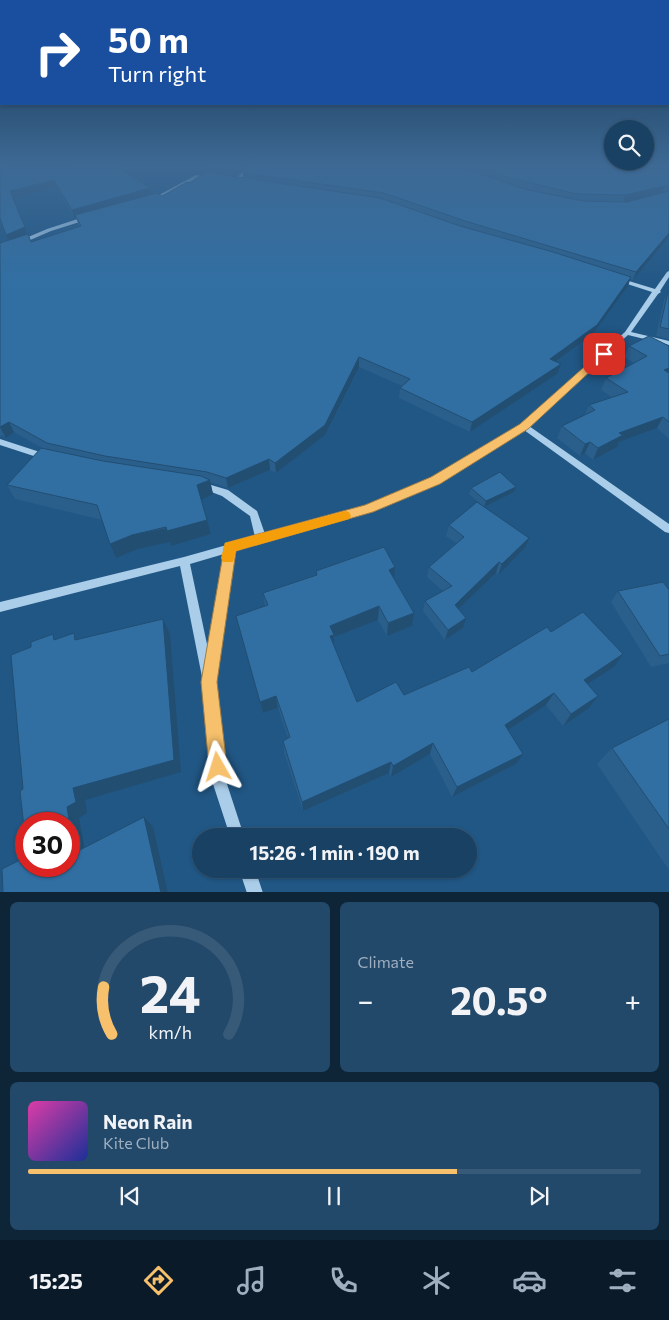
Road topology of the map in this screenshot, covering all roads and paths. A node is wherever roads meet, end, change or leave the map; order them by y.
1 (97, 215) edge
2 (0, 251) edge
3 (669, 273) edge
4 (610, 276) edge
5 (658, 292) junction
6 (627, 333) junction
7 (669, 343) edge
8 (524, 426) junction
9 (0, 442) edge
10 (59, 460) edge
11 (187, 483) edge
12 (669, 530) edge
13 (261, 539) junction
14 (230, 547) junction
15 (184, 560) junction
16 (0, 607) edge
17 (209, 682) junction
18 (234, 828) edge
19 (250, 878) edge
20 (255, 892) edge

1 - 2 street
3 - 5 street
4 - 5 street
5 - 6 street
6 - 7 street
6 - 8 street
8 - 12 street
8 - 13 street
9 - 10 street
11 - 13 street
13 - 14 street
14 - 15 street
14 - 17 street
15 - 16 street
15 - 17 street
17 - 18 street
19 - 20 street

